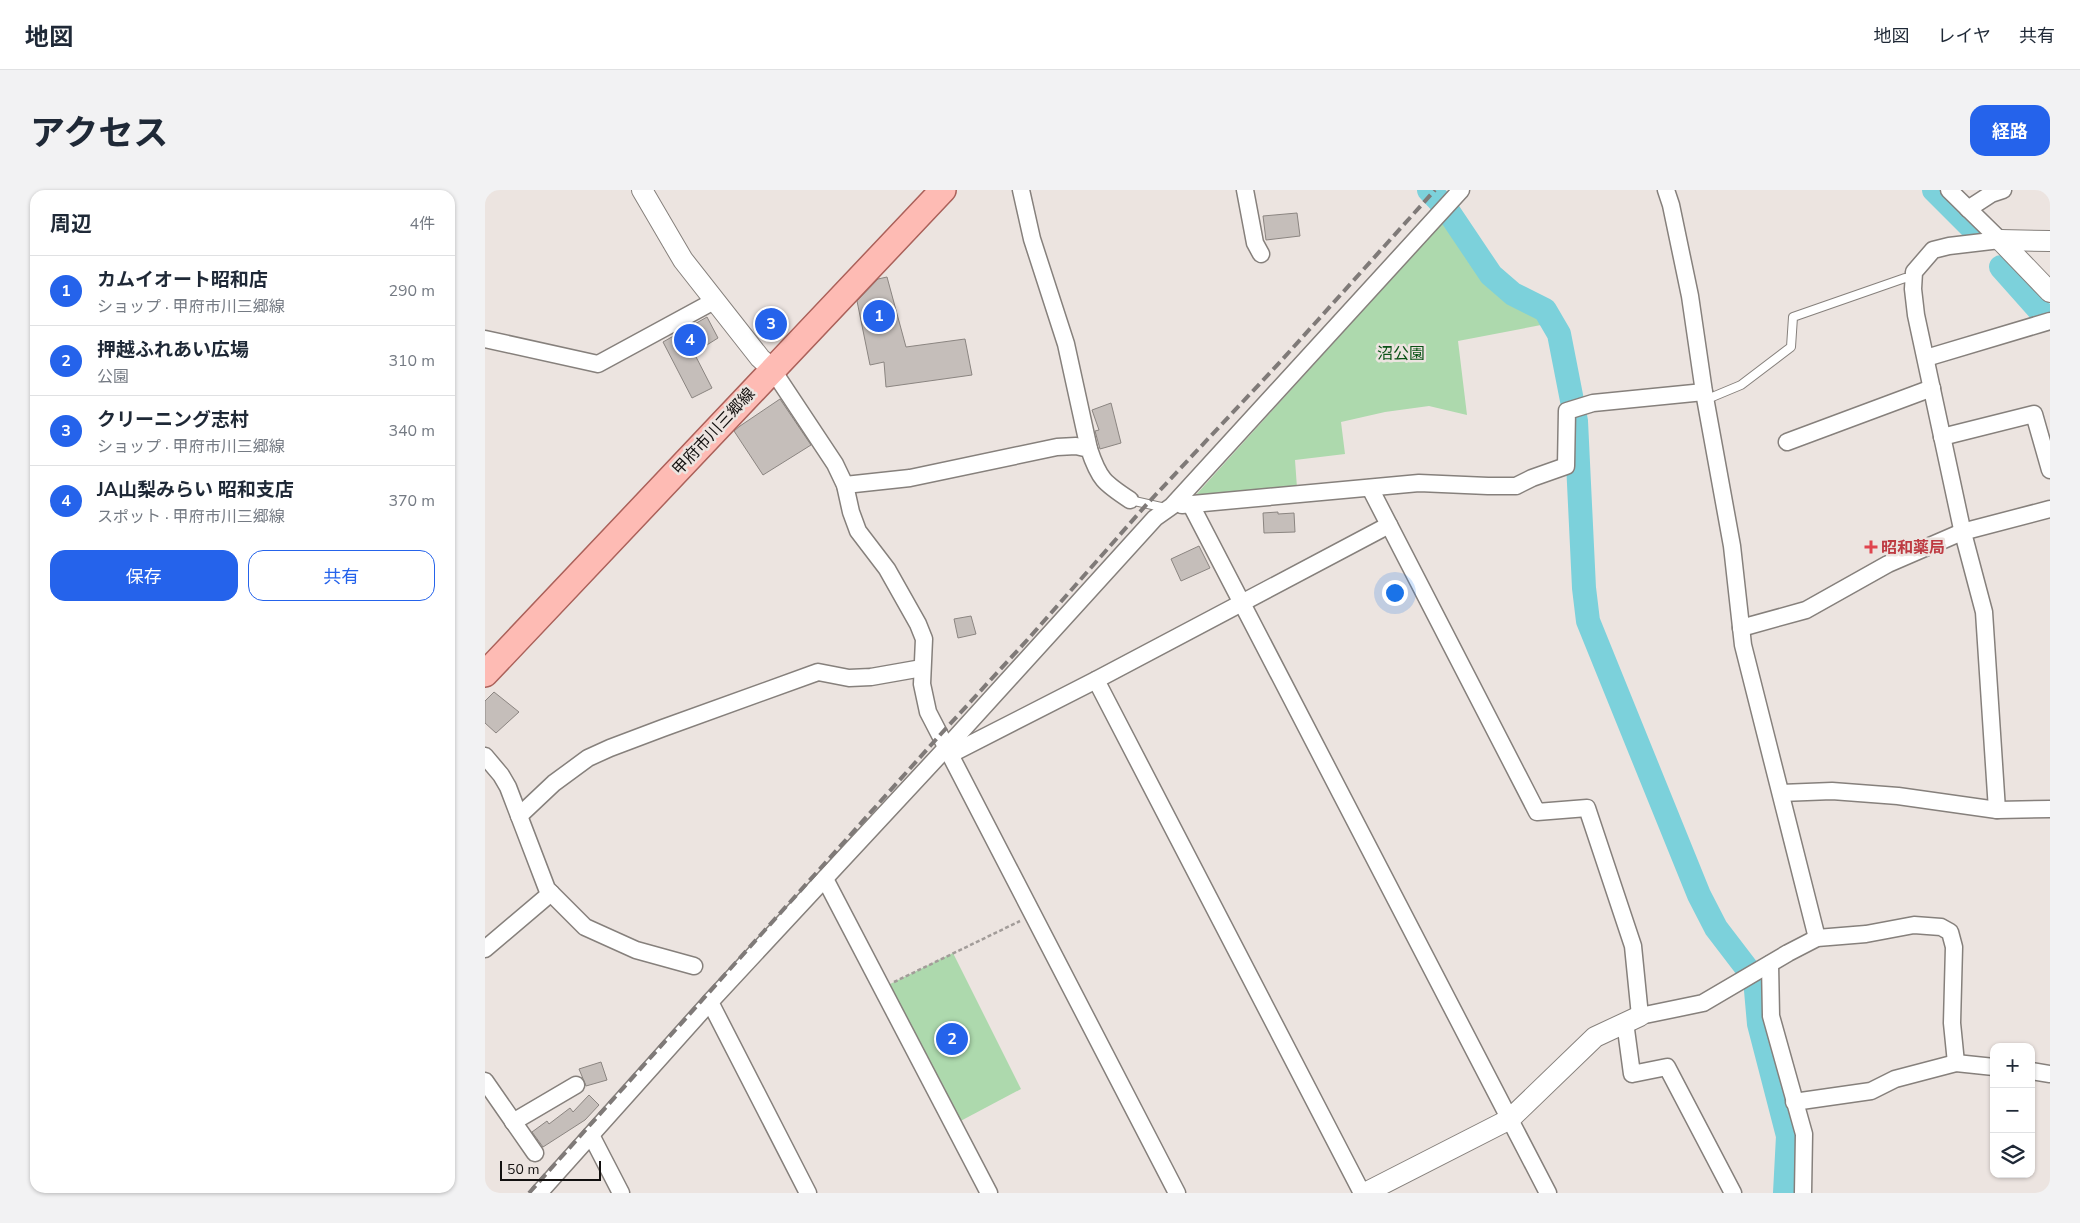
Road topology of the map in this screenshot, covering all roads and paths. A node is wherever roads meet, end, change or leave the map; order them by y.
1 (642, 190) edge
2 (943, 190) edge
3 (1021, 190) edge
4 (1245, 190) edge
5 (1666, 190) edge
6 (1949, 190) edge
7 (2003, 190) edge
8 (1457, 194) edge
9 (1969, 209) junction
10 (2000, 240) junction
11 (2050, 241) edge
12 (1261, 254) dead end
13 (1914, 279) junction
14 (2050, 292) edge
15 (714, 301) junction
16 (2050, 321) edge
17 (485, 339) edge
18 (1925, 358) junction
19 (772, 369) junction
20 (1932, 388) junction
21 (1704, 396) junction
22 (1942, 437) junction
23 (1787, 442) dead end
24 (1089, 449) junction
25 (2050, 470) edge
26 (845, 485) junction
27 (1370, 488) junction
28 (1130, 500) joint
29 (1191, 505) junction
30 (1167, 506) junction
31 (2050, 509) edge
32 (1389, 525) junction
33 (1963, 532) junction
34 (1243, 604) junction
35 (1741, 628) junction
36 (922, 668) junction
37 (485, 674) edge
38 (1096, 680) junction
39 (949, 750) junction
40 (485, 756) edge
41 (1781, 792) junction
42 (2050, 809) edge
43 (1997, 810) junction
44 (519, 816) junction
45 (825, 879) junction
46 (551, 893) junction
47 (1033, 914) junction
48 (1817, 938) junction
49 (485, 949) edge
50 (1769, 965) junction
51 (694, 966) dead end
52 (882, 988) junction
53 (710, 1002) junction
54 (1633, 1019) junction
55 (1956, 1063) junction
56 (1990, 1067) edge
57 (2035, 1072) edge
58 (2050, 1074) edge
59 (485, 1081) edge
60 (576, 1085) dead end
61 (1795, 1102) junction
62 (1510, 1119) junction
63 (513, 1122) junction
64 (591, 1135) junction
65 (535, 1153) dead end
66 (539, 1193) edge
67 (621, 1193) edge
68 (808, 1193) edge
69 (989, 1193) edge
70 (1177, 1193) edge
71 (1364, 1193) edge
72 (1548, 1193) edge
73 (1733, 1193) edge
74 (1803, 1193) edge

1 - 15 street
2 - 19 main road, 甲府市川三郷線
3 - 24 street
4 - 12 street
5 - 21 street
6 - 9 street
7 - 9 street
8 - 30 street
9 - 10 street
10 - 11 street
10 - 13 street
10 - 14 street
13 - 18 street
13 - 21 lane
15 - 17 street
15 - 19 street
16 - 18 street
18 - 20 street
19 - 26 street
19 - 37 main road, 甲府市川三郷線
20 - 22 street
20 - 23 street
21 - 27 street
21 - 35 street
22 - 25 street
22 - 33 street
24 - 26 street
24 - 28 street
26 - 36 street
27 - 29 street
27 - 32 street
28 - 30 lane
29 - 30 street
29 - 34 street
30 - 39 street
31 - 33 street
32 - 34 street
32 - 54 street
33 - 35 street
33 - 43 street
34 - 38 street
34 - 62 street
35 - 41 street
36 - 39 street
36 - 44 street
38 - 39 street
38 - 71 street
39 - 45 street
39 - 47 street
40 - 44 street
41 - 43 street
41 - 48 street
42 - 43 street
44 - 46 street
45 - 52 street
45 - 53 street
46 - 49 street
46 - 51 street
47 - 52 path
47 - 70 street
48 - 50 street
48 - 55 street
50 - 54 street
50 - 61 street
52 - 69 street
53 - 64 street
53 - 68 street
54 - 62 street
54 - 73 street
55 - 56 street
55 - 61 street
57 - 58 street
59 - 63 street
60 - 63 street
61 - 74 street
62 - 71 street
62 - 72 street
63 - 65 street
64 - 66 street
64 - 67 street

